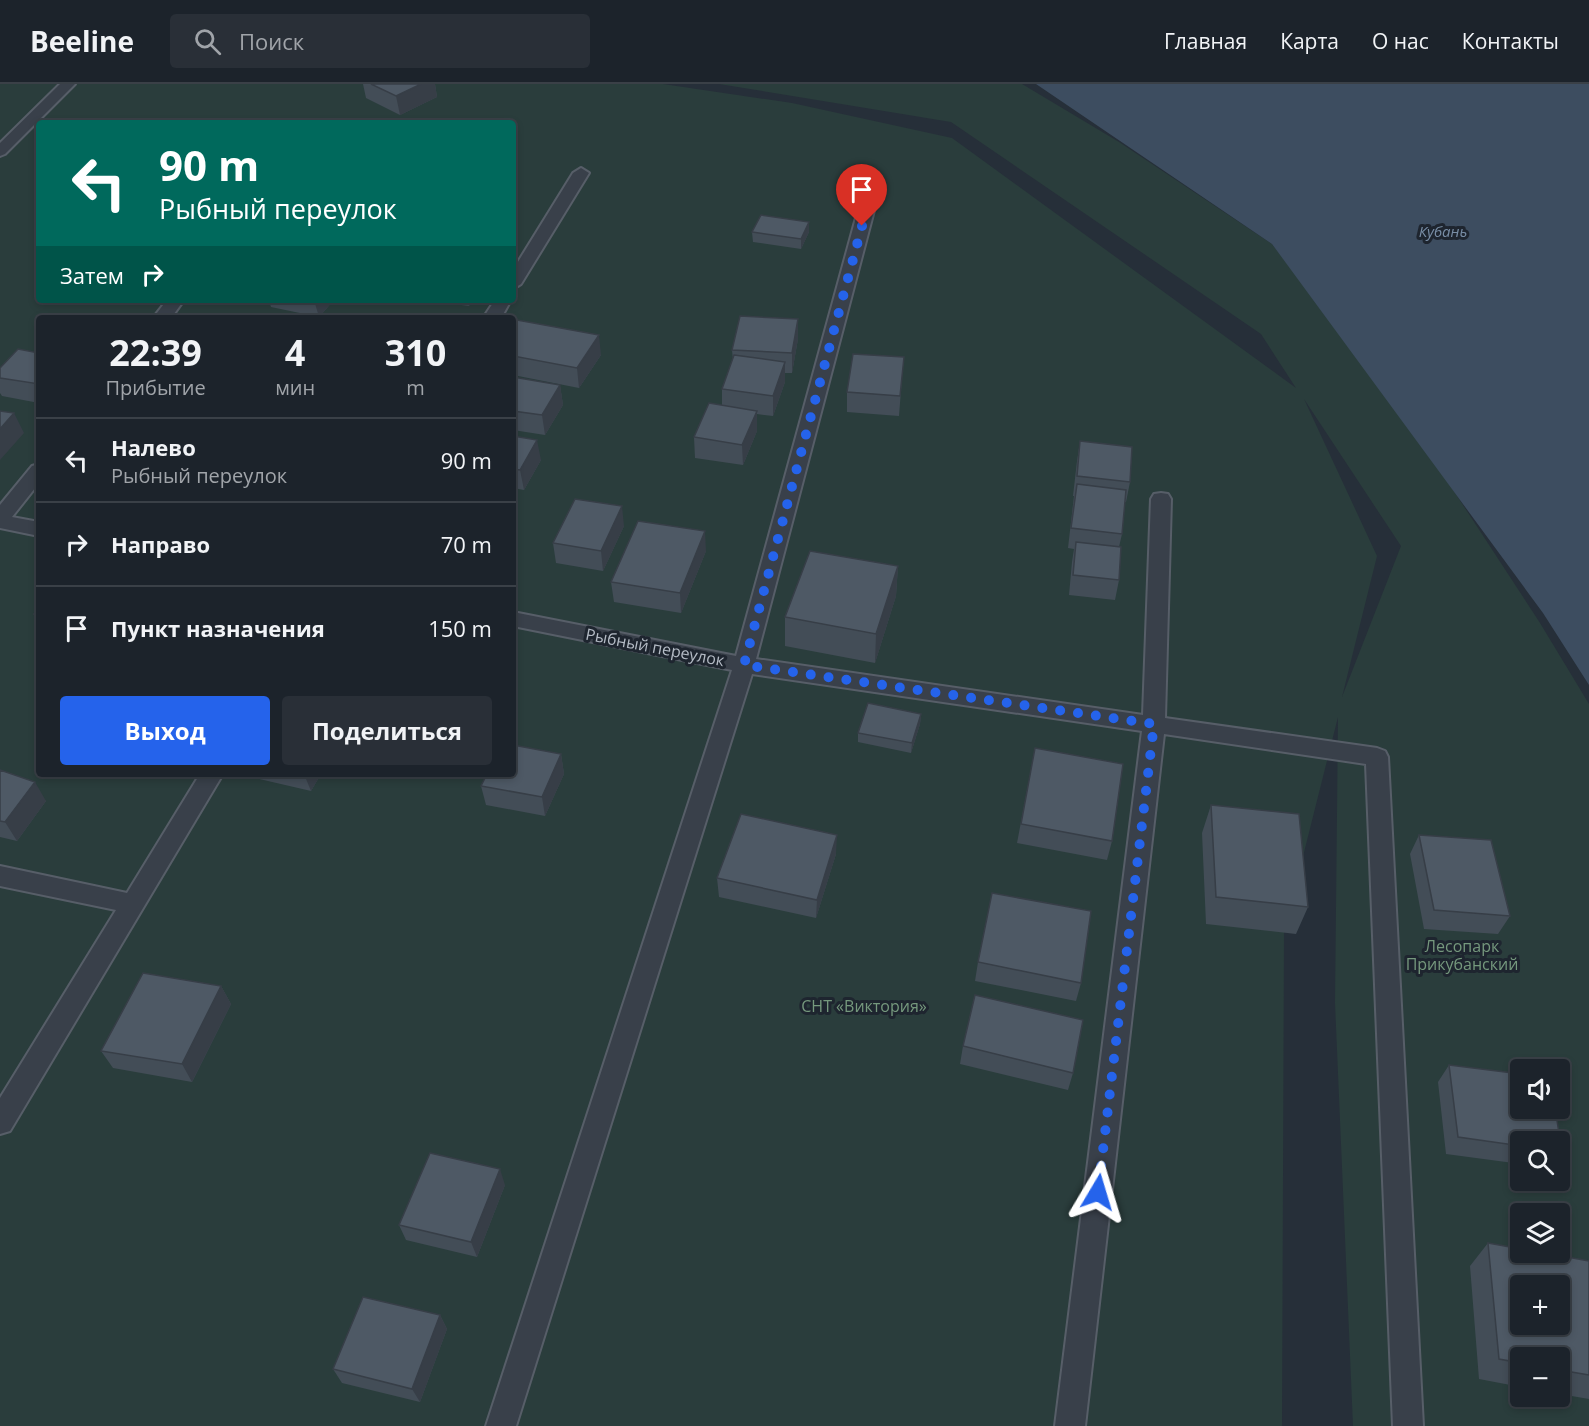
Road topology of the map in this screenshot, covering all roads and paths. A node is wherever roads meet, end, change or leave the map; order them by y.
1 (68, 84) edge
2 (0, 151) edge
3 (581, 173) dead end
4 (868, 203) dead end
5 (516, 279) edge
6 (174, 303) edge
7 (164, 315) edge
8 (36, 474) edge
9 (1161, 499) dead end
10 (0, 520) edge
11 (36, 528) edge
12 (516, 620) edge
13 (744, 665) junction
14 (1154, 724) junction
15 (210, 777) edge
16 (0, 876) edge
17 (133, 904) junction
18 (0, 1122) edge
19 (501, 1426) edge
20 (1070, 1426) edge
21 (1408, 1426) edge

1 - 2 lane
3 - 5 lane
4 - 13 lane
6 - 7 lane
8 - 10 lane
9 - 14 lane
10 - 11 lane
12 - 13 lane, Рыбный переулок
13 - 14 lane, Рыбный переулок
13 - 19 lane
14 - 20 lane
14 - 21 lane, Рыбный переулок
15 - 17 lane
16 - 17 lane
17 - 18 lane

